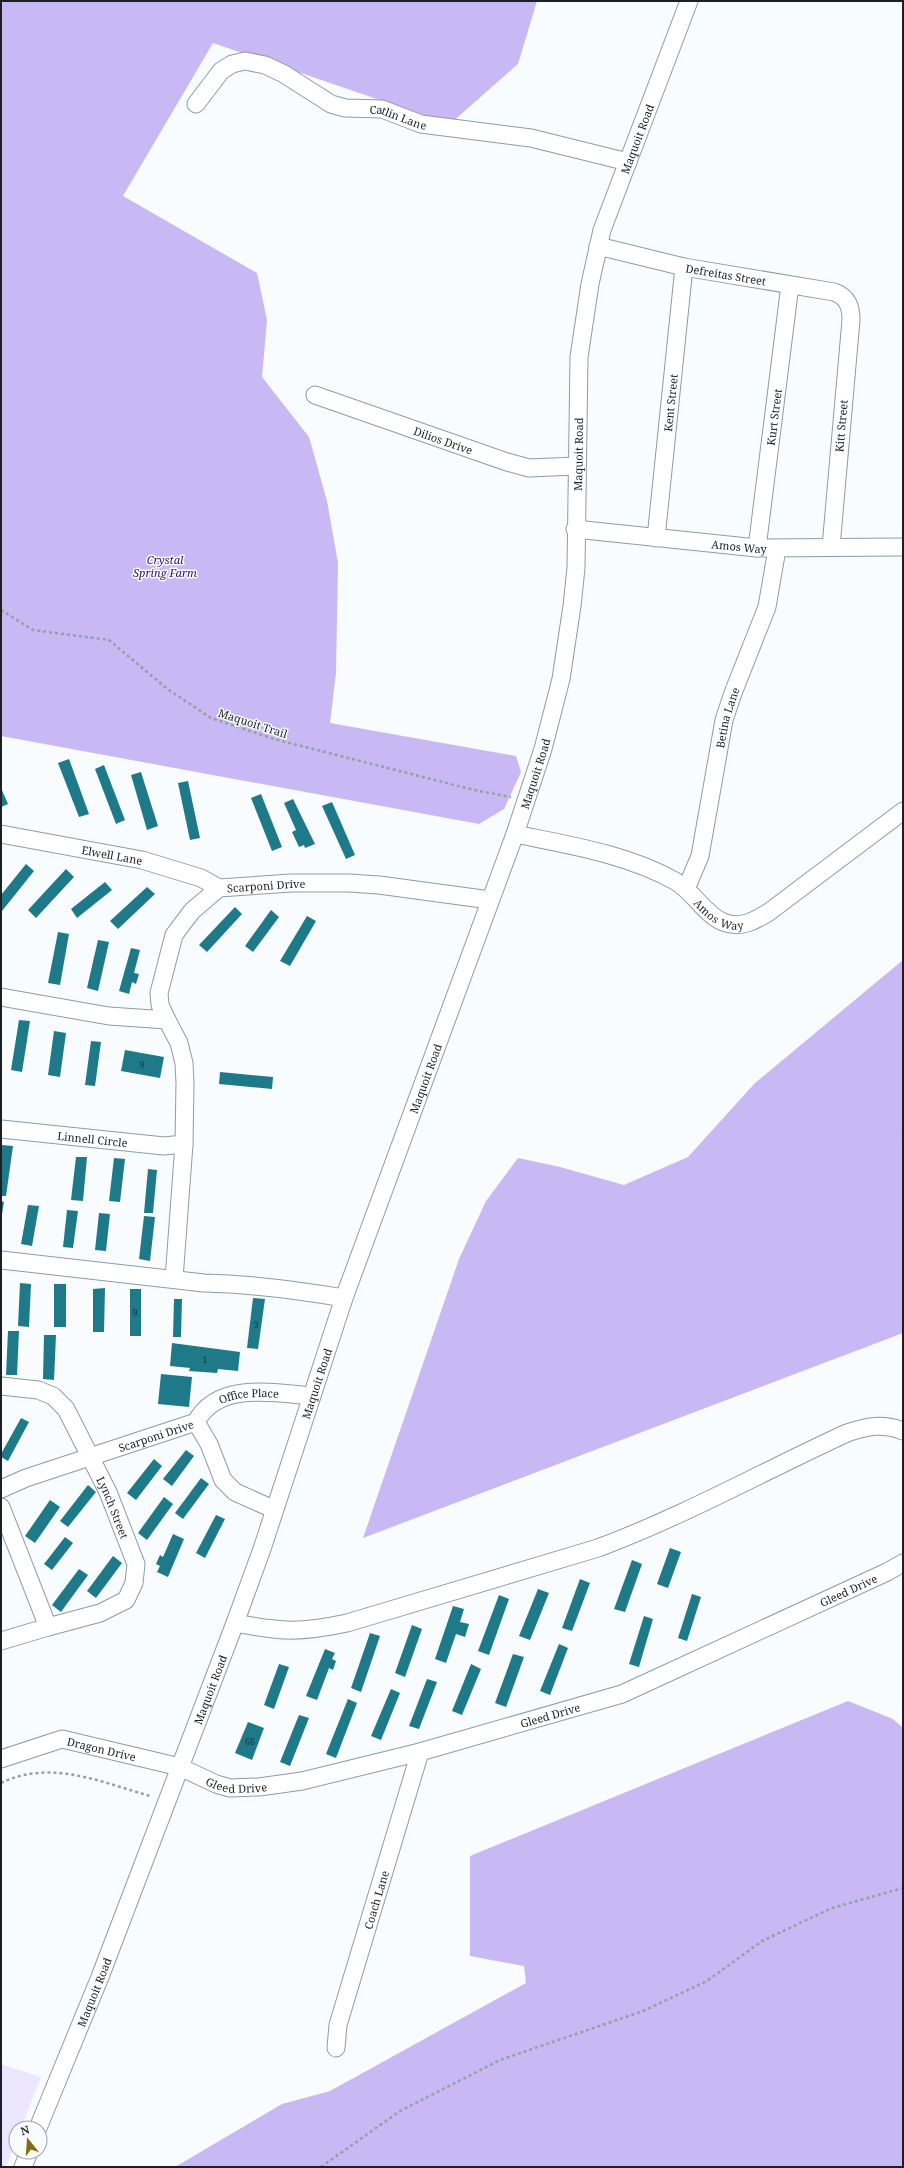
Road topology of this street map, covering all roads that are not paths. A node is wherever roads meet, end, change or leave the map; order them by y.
1 (689, 1) edge
2 (196, 104) dead end
3 (628, 162) junction
4 (598, 246) junction
5 (684, 267) junction
6 (790, 285) junction
7 (849, 305) joint
8 (315, 395) dead end
9 (576, 466) junction
10 (575, 529) junction
11 (656, 538) junction
12 (831, 547) junction
13 (903, 547) edge
14 (757, 548) junction
15 (777, 549) junction
16 (903, 811) edge
17 (1, 834) edge
18 (515, 834) junction
19 (219, 888) junction
20 (686, 889) junction
21 (490, 900) junction
22 (1, 997) edge
23 (167, 1020) junction
24 (1, 1129) edge
25 (184, 1144) junction
26 (1, 1260) edge
27 (174, 1279) junction
28 (344, 1298) junction
29 (1, 1386) edge
30 (312, 1396) junction
31 (196, 1422) junction
32 (903, 1431) edge
33 (90, 1456) junction
34 (1, 1489) edge
35 (1, 1507) edge
36 (273, 1508) junction
37 (903, 1563) edge
38 (235, 1623) junction
39 (48, 1627) junction
40 (1, 1641) edge
41 (420, 1752) junction
42 (1, 1758) edge
43 (180, 1767) junction
44 (336, 2048) dead end
45 (41, 2120) edge

1 - 3 street, Maquoit Road
2 - 3 street, Catlin Lane
3 - 4 street, Maquoit Road
4 - 5 street, Defreitas Street
4 - 9 street, Maquoit Road
5 - 6 street, Defreitas Street
5 - 11 street, Kent Street
6 - 7 street, Defreitas Street
6 - 14 street, Kurt Street
7 - 12 street, Kitt Street
8 - 9 street, Dilios Drive
9 - 10 street, Maquoit Road
10 - 11 street, Amos Way
10 - 18 street, Maquoit Road
11 - 14 street, Amos Way
12 - 13 street, Amos Way
12 - 15 street, Amos Way
14 - 15 street, Amos Way
15 - 20 street, Betina Lane
16 - 20 street, Amos Way
17 - 19 street, Elwell Lane
18 - 20 street, Amos Way
18 - 21 street, Maquoit Road
19 - 21 street, Scarponi Drive
19 - 23 street, Scarponi Drive
21 - 28 street, Maquoit Road
22 - 23 street
23 - 25 street
24 - 25 street, Linnell Circle
25 - 27 street
26 - 27 street
27 - 28 street
28 - 30 street, Maquoit Road
29 - 33 street, Lynch Street
30 - 31 street, Office Place
30 - 36 street, Maquoit Road
31 - 33 street, Scarponi Drive
31 - 36 street, Scarponi Drive
32 - 38 street
33 - 34 street, Scarponi Drive
33 - 39 street, Lynch Street
35 - 39 street
36 - 38 street, Maquoit Road
37 - 41 street, Gleed Drive
38 - 43 street, Maquoit Road
39 - 40 street
41 - 43 street, Gleed Drive
41 - 44 street, Coach Lane
42 - 43 street, Dragon Drive
43 - 45 street, Maquoit Road

